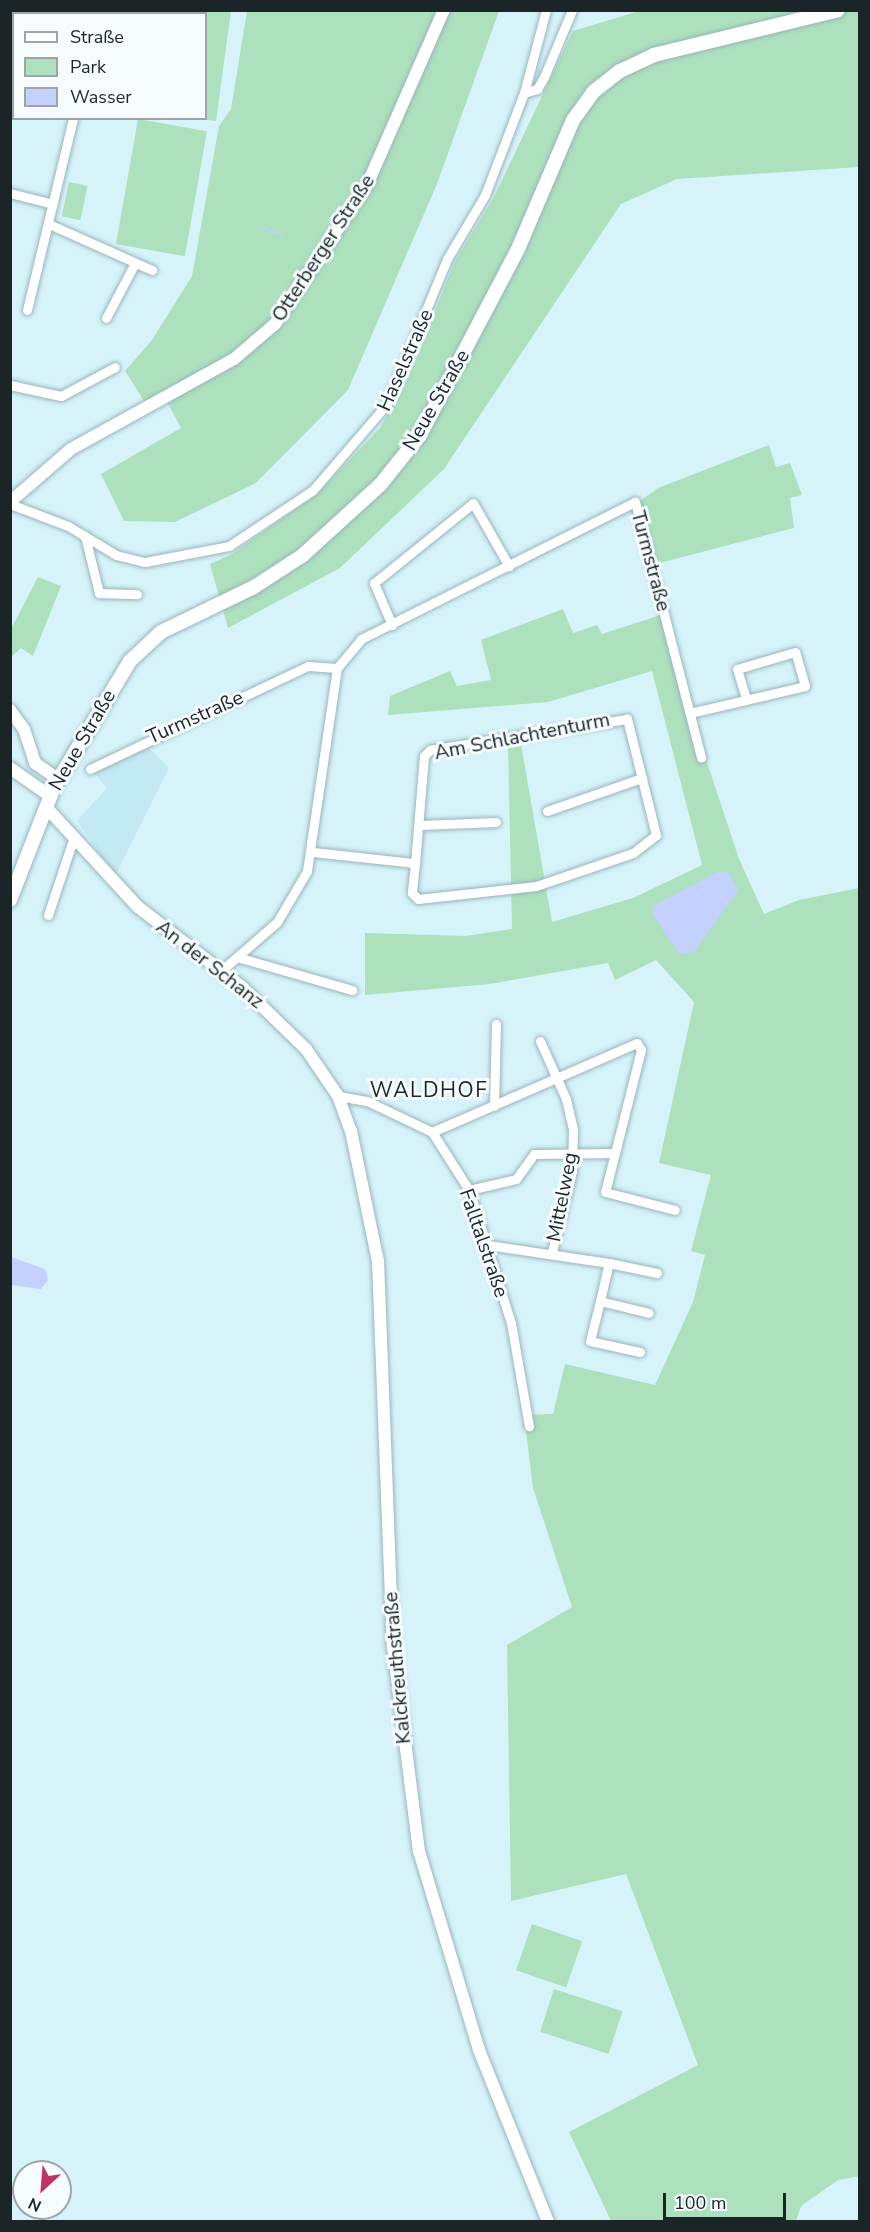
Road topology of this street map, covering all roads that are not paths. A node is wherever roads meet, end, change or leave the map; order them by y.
1 (444, 10) edge
2 (546, 10) edge
3 (572, 10) edge
4 (838, 10) edge
5 (12, 15) edge
6 (10, 36) edge
7 (524, 93) junction
8 (73, 120) edge
9 (10, 194) edge
10 (53, 204) junction
11 (49, 224) junction
12 (135, 262) junction
13 (152, 270) dead end
14 (27, 309) dead end
15 (106, 318) dead end
16 (115, 367) dead end
17 (10, 385) edge
18 (10, 503) edge
19 (85, 536) junction
20 (509, 566) junction
21 (137, 594) dead end
22 (392, 625) junction
23 (337, 668) junction
24 (745, 696) junction
25 (10, 710) edge
26 (690, 713) junction
27 (701, 758) dead end
28 (38, 766) junction
29 (10, 768) edge
30 (90, 768) dead end
31 (29, 778) junction
32 (642, 778) junction
33 (58, 779) junction
34 (48, 801) junction
35 (547, 811) dead end
36 (496, 822) dead end
37 (420, 825) junction
38 (74, 837) junction
39 (313, 852) junction
40 (415, 863) junction
41 (10, 900) edge
42 (48, 915) dead end
43 (237, 957) junction
44 (222, 970) junction
45 (352, 990) dead end
46 (496, 1024) dead end
47 (540, 1041) dead end
48 (558, 1079) junction
49 (338, 1096) junction
50 (494, 1106) junction
51 (432, 1132) junction
52 (572, 1152) junction
53 (615, 1153) junction
54 (469, 1190) junction
55 (675, 1210) dead end
56 (488, 1245) junction
57 (552, 1252) junction
58 (609, 1263) junction
59 (657, 1273) dead end
60 (600, 1301) junction
61 (649, 1313) dead end
62 (640, 1353) dead end
63 (529, 1426) dead end
64 (548, 2222) edge

1 - 18 street, Otterberger Straße
2 - 7 street, Haselstraße
3 - 7 street
4 - 33 main road, Neue Straße
5 - 6 street
7 - 19 street, Haselstraße
8 - 10 street
9 - 10 street
10 - 11 street
11 - 12 street
11 - 14 street
12 - 13 street
12 - 15 street
16 - 17 street
18 - 19 street, Haselstraße
19 - 21 street
20 - 22 street, Turmstraße
20 - 22 street
20 - 26 street, Turmstraße
22 - 23 street, Turmstraße
23 - 30 street, Turmstraße
23 - 39 street
24 - 24 street
24 - 26 street
25 - 28 street
26 - 27 street, Turmstraße
28 - 31 street
28 - 33 street
29 - 31 street, An der Schanz
31 - 34 street, An der Schanz
32 - 35 street
32 - 37 street, Am Schlachtenturm
32 - 40 street, Am Schlachtenturm
33 - 34 main road, Neue Straße
34 - 38 street, An der Schanz
34 - 41 main road, Neue Straße
36 - 37 street
37 - 40 street, Am Schlachtenturm
38 - 42 street
38 - 44 street, An der Schanz
39 - 40 street
39 - 43 street
43 - 44 street
43 - 45 street
44 - 49 street, An der Schanz
46 - 50 street
47 - 48 street, Mittelweg
48 - 50 street
48 - 52 street, Mittelweg
48 - 53 street
49 - 51 street
49 - 64 street, Kalckreuthstraße
50 - 51 street
51 - 54 street, Falltalstraße
52 - 53 street
52 - 54 street
52 - 57 street, Mittelweg
53 - 55 street
54 - 56 street, Falltalstraße
56 - 57 street
56 - 63 street, Falltalstraße
57 - 58 street
58 - 59 street
58 - 60 street
60 - 61 street
60 - 62 street

